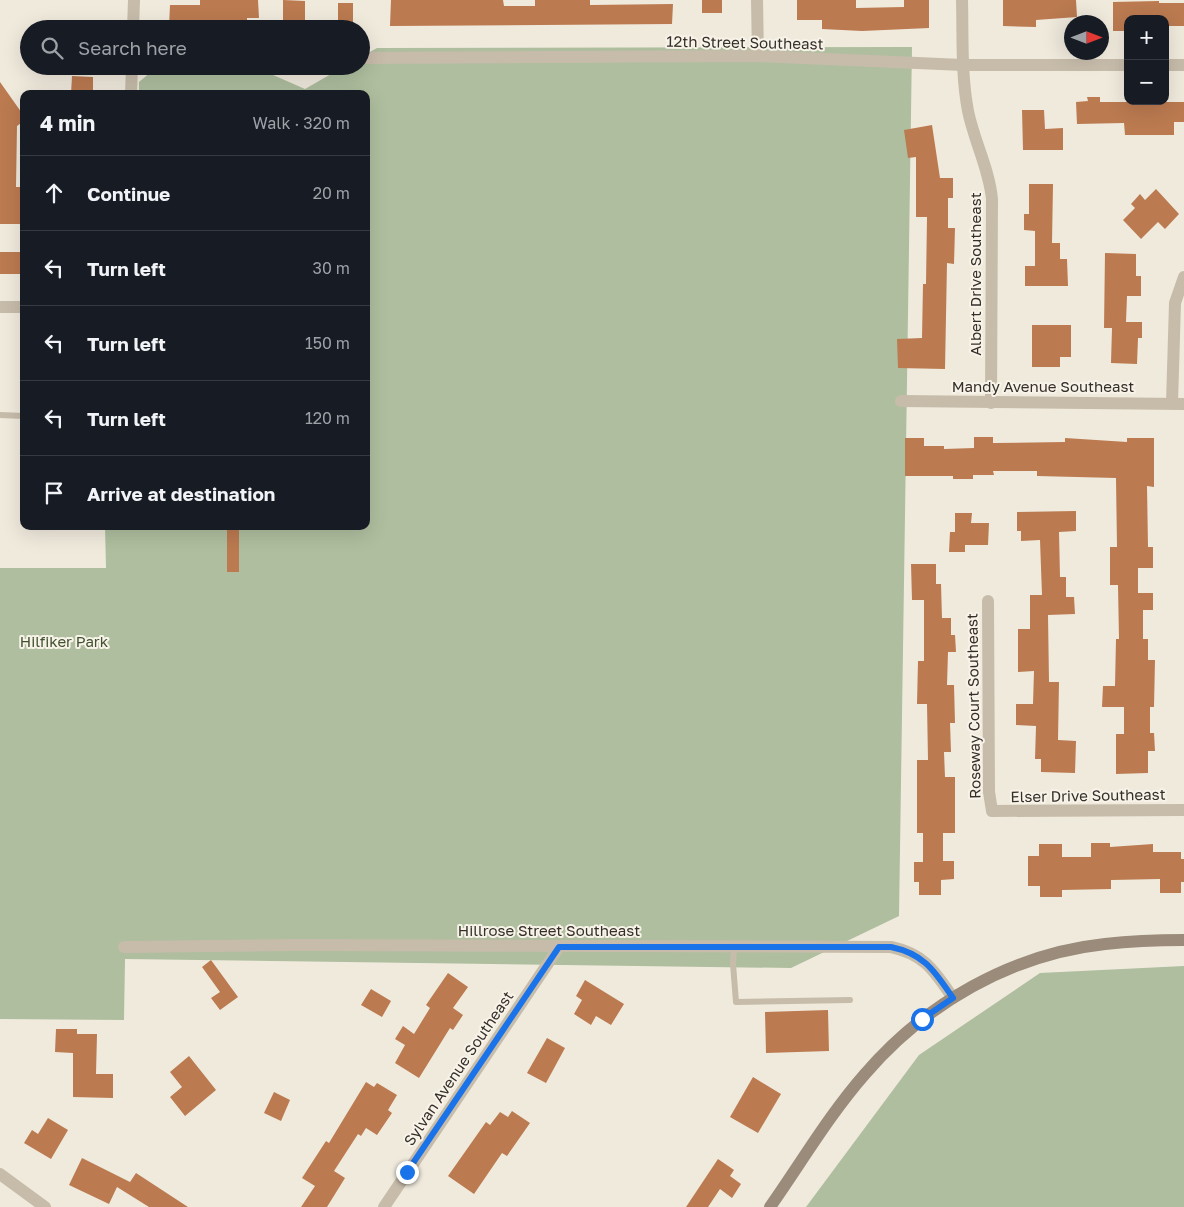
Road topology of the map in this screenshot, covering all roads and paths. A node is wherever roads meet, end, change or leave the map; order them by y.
1 (134, 0) edge
2 (757, 0) edge
3 (962, 0) edge
4 (133, 20) edge
5 (758, 56) junction
6 (370, 58) edge
7 (1184, 64) edge
8 (1124, 65) edge
9 (1169, 65) edge
10 (963, 66) junction
11 (132, 75) edge
12 (131, 90) edge
13 (1184, 277) edge
14 (0, 307) edge
15 (20, 307) edge
16 (901, 401) dead end
17 (991, 402) junction
18 (1178, 404) edge
19 (0, 415) edge
20 (20, 416) edge
21 (988, 601) dead end
22 (1184, 810) edge
23 (992, 811) joint
24 (1184, 940) edge
25 (124, 947) dead end
26 (559, 947) junction
27 (734, 947) junction
28 (953, 998) junction
29 (850, 1000) dead end
30 (0, 1174) edge
31 (45, 1207) edge
32 (384, 1207) edge
33 (770, 1207) edge

1 - 4 street
2 - 5 street
3 - 10 street, Albert Drive Southeast
5 - 6 street, 12th Street Southeast
5 - 10 street, 12th Street Southeast
7 - 9 street
8 - 10 street, 12th Street Southeast
10 - 17 street, Albert Drive Southeast
11 - 12 street
13 - 18 street
14 - 15 street
16 - 17 street, Mandy Avenue Southeast
17 - 18 street, Mandy Avenue Southeast
19 - 20 lane
21 - 23 street, Roseway Court Southeast
22 - 23 street, Elser Drive Southeast
24 - 28 main road
25 - 26 street, Hillrose Street Southeast
26 - 27 street, Hillrose Street Southeast
26 - 32 street, Sylvan Avenue Southeast
27 - 28 street, Hillrose Street Southeast
27 - 29 lane
28 - 33 main road
30 - 31 street

